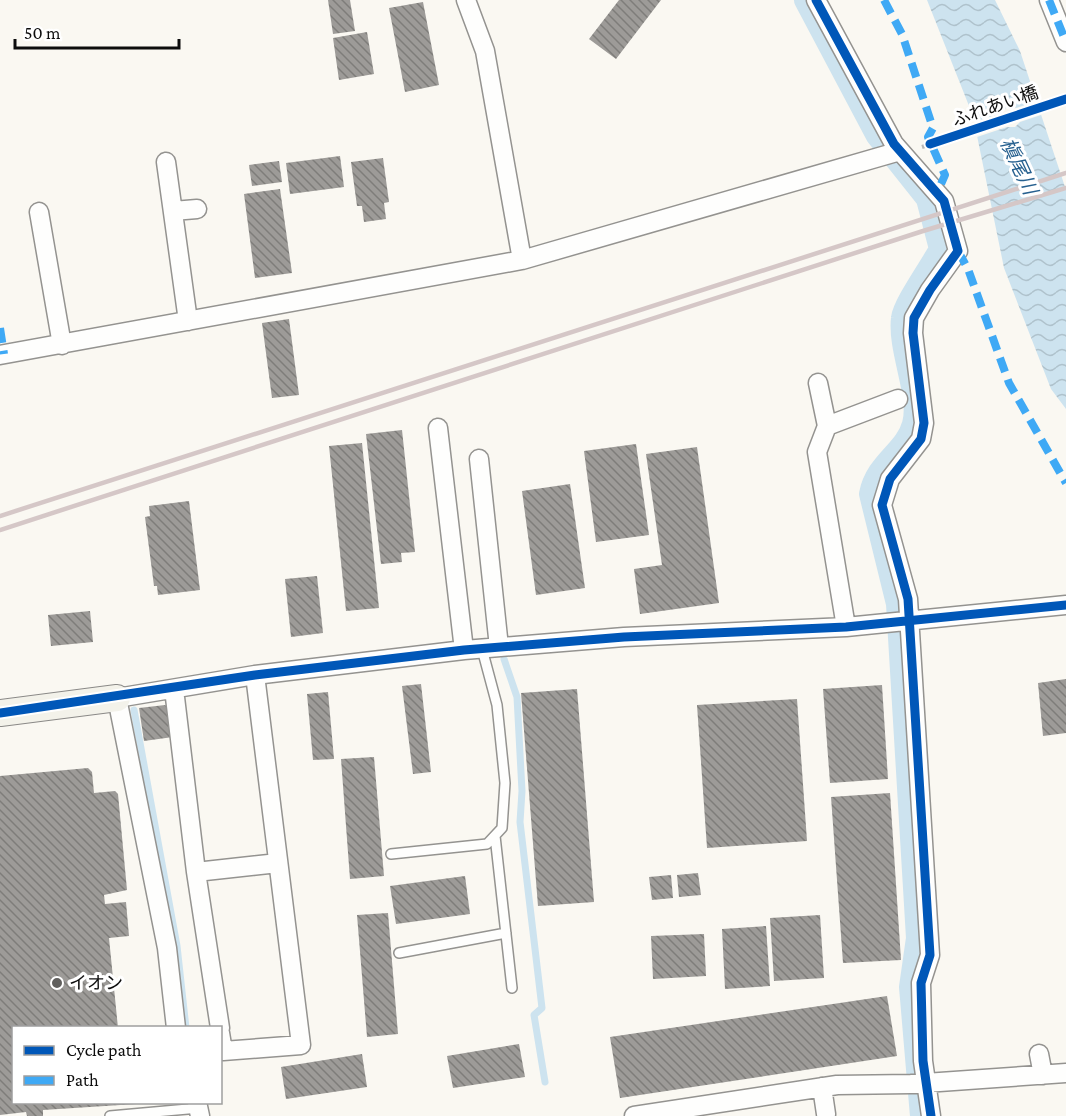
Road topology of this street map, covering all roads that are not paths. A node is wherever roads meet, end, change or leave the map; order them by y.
1 (466, 0) edge
2 (816, 0) edge
3 (1049, 0) edge
4 (1066, 42) edge
5 (892, 152) junction
6 (166, 162) dead end
7 (197, 209) dead end
8 (39, 212) dead end
9 (173, 212) junction
10 (522, 260) junction
11 (188, 321) junction
12 (62, 345) junction
13 (0, 355) edge
14 (818, 383) dead end
15 (898, 399) dead end
16 (827, 426) junction
17 (438, 428) dead end
18 (478, 459) dead end
19 (1066, 605) edge
20 (908, 623) junction
21 (846, 627) junction
22 (482, 649) junction
23 (255, 675) junction
24 (174, 689) junction
25 (117, 698) junction
26 (0, 713) edge
27 (495, 836) junction
28 (391, 854) dead end
29 (278, 863) junction
30 (196, 872) junction
31 (506, 933) junction
32 (399, 953) dead end
33 (512, 988) dead end
34 (176, 1026) edge
35 (220, 1026) edge
36 (222, 1046) edge
37 (1040, 1054) dead end
38 (1066, 1074) edge
39 (1043, 1075) junction
40 (920, 1083) junction
41 (822, 1088) junction
42 (198, 1109) edge
43 (725, 1109) edge
44 (826, 1114) dead end
45 (110, 1116) edge
46 (634, 1116) edge
47 (931, 1116) edge

1 - 10 street
2 - 5 street
3 - 4 street
5 - 10 street
5 - 20 street
6 - 9 street
7 - 9 street
8 - 12 street
9 - 11 street
10 - 11 street
11 - 12 street
12 - 13 street
14 - 16 street
15 - 16 street
16 - 21 street
17 - 22 street
18 - 22 street
19 - 20 street
20 - 21 street
20 - 40 street
21 - 22 street
22 - 23 street
22 - 27 lane
23 - 24 street
23 - 29 street
24 - 25 street
24 - 30 street
25 - 26 street
25 - 34 street
27 - 28 lane
27 - 31 lane
29 - 30 street
29 - 36 street
30 - 35 street
31 - 32 lane
31 - 33 lane
37 - 39 street
38 - 39 street
39 - 40 street
40 - 41 street
40 - 47 street
41 - 43 street
41 - 44 street
42 - 45 lane
43 - 46 street

